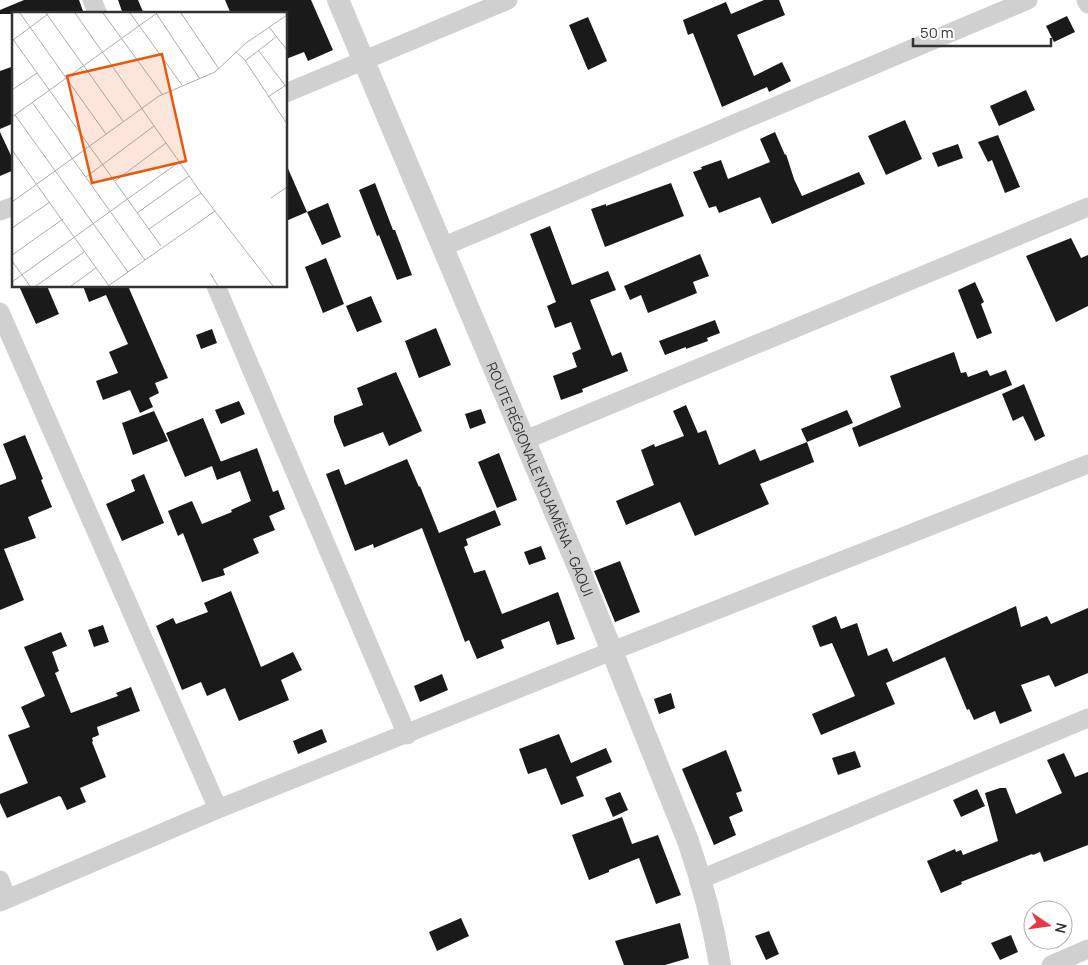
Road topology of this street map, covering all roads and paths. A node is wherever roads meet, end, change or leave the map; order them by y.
1 (92, 0) edge
2 (338, 0) edge
3 (508, 0) edge
4 (1028, 0) edge
5 (1086, 0) edge
6 (1088, 4) edge
7 (97, 12) edge
8 (363, 61) junction
9 (288, 92) edge
10 (12, 207) edge
11 (1088, 207) edge
12 (0, 212) edge
13 (442, 247) junction
14 (217, 288) edge
15 (0, 312) edge
16 (525, 440) junction
17 (1088, 464) edge
18 (612, 652) junction
19 (1088, 718) edge
20 (407, 735) junction
21 (218, 809) junction
22 (701, 879) junction
23 (0, 880) edge
24 (4, 900) edge
25 (1088, 950) edge
26 (720, 965) edge
27 (1052, 965) edge

1 - 7 street
2 - 8 street, ROUTE RÉGIONALE N'DJAMÉNA - GAOUI
3 - 8 street
4 - 13 street
5 - 6 street
8 - 9 street
8 - 13 street, ROUTE RÉGIONALE N'DJAMÉNA - GAOUI
10 - 12 street
11 - 16 street
13 - 16 street, ROUTE RÉGIONALE N'DJAMÉNA - GAOUI
14 - 20 street
15 - 21 street
16 - 18 street, ROUTE RÉGIONALE N'DJAMÉNA - GAOUI
17 - 18 street
18 - 20 street
18 - 22 street, ROUTE RÉGIONALE N'DJAMÉNA - GAOUI
19 - 22 street
20 - 21 street
21 - 24 street
22 - 26 street, ROUTE RÉGIONALE N'DJAMÉNA - GAOUI
23 - 24 street
25 - 27 street

